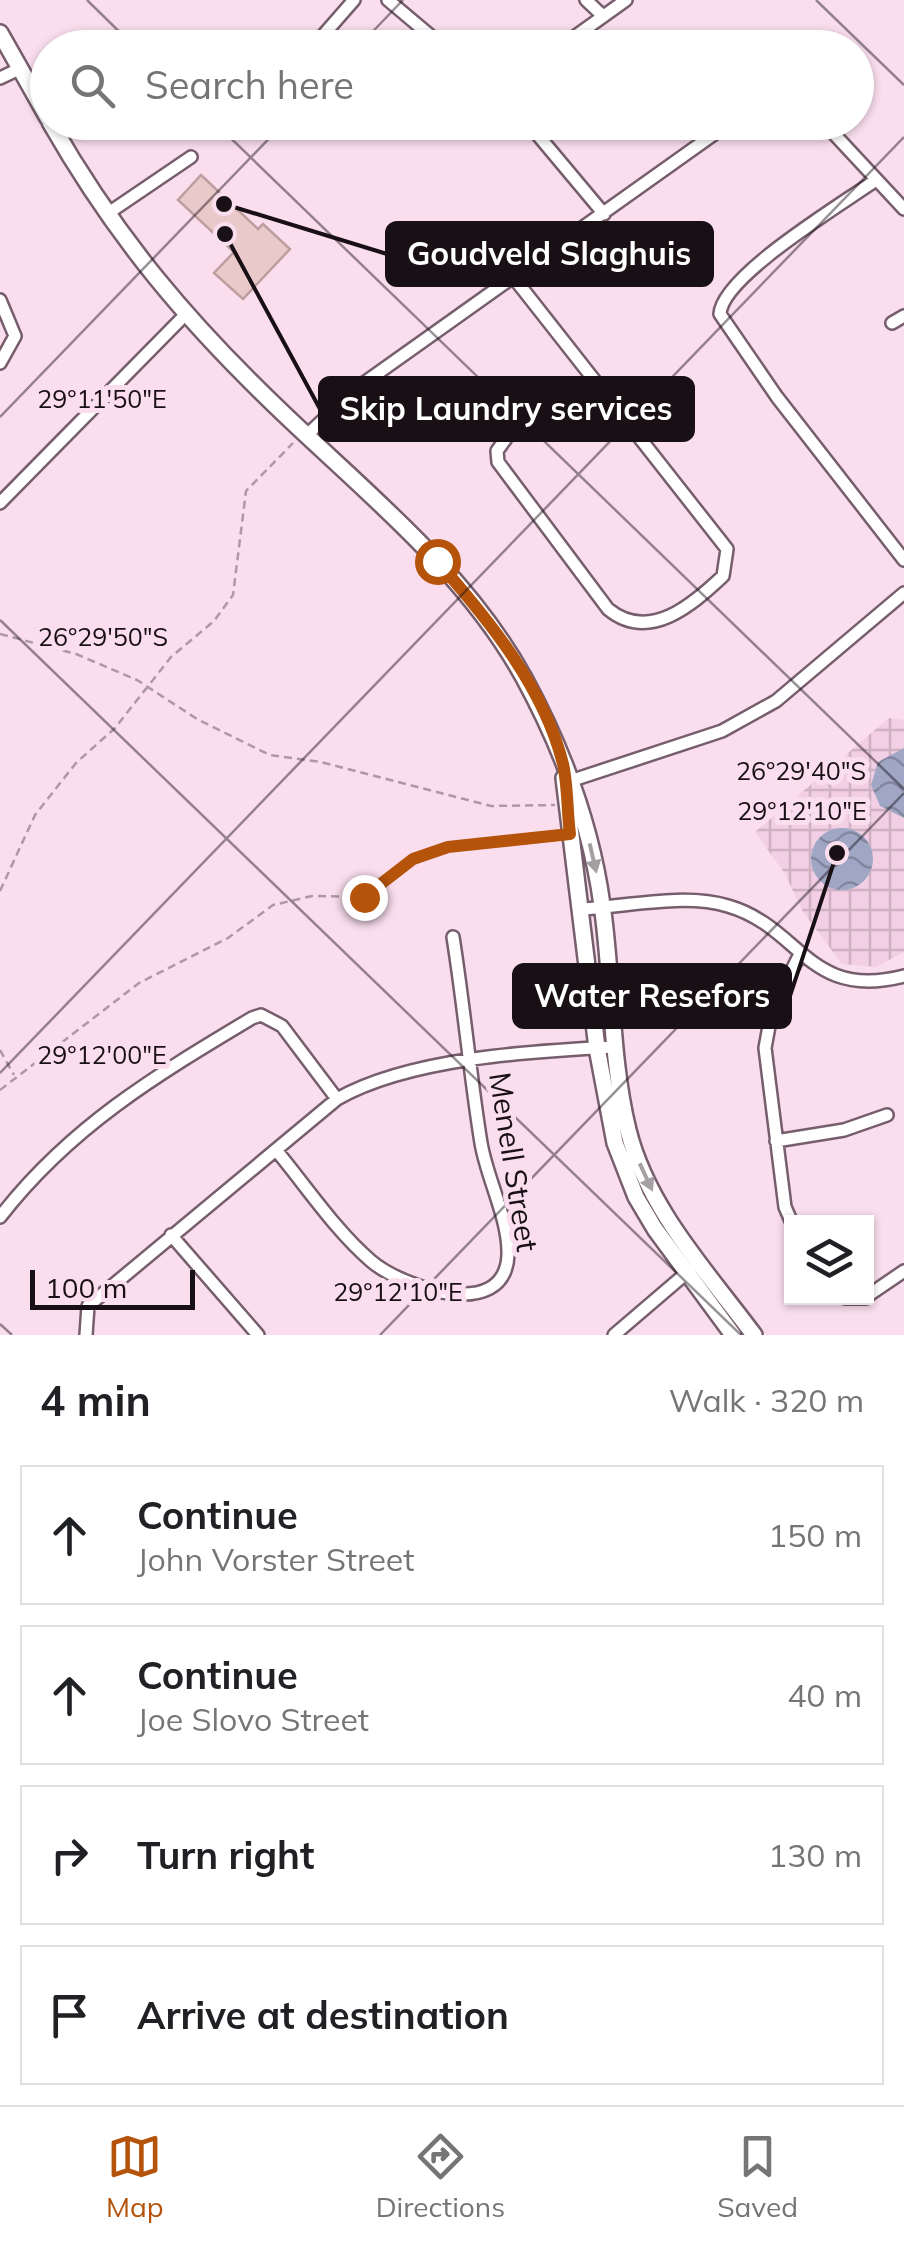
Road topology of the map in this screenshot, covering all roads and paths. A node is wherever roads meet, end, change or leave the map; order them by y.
1 (354, 0) edge
2 (388, 0) edge
3 (586, 0) edge
4 (626, 0) edge
5 (603, 16) junction
6 (328, 30) edge
7 (424, 30) edge
8 (584, 30) edge
9 (0, 34) edge
10 (19, 68) junction
11 (0, 78) edge
12 (30, 87) edge
13 (61, 140) edge
14 (542, 140) edge
15 (706, 140) edge
16 (839, 140) edge
17 (191, 157) dead end
18 (876, 180) junction
19 (904, 209) edge
20 (107, 214) junction
21 (604, 214) junction
22 (514, 278) junction
23 (0, 300) edge
24 (185, 314) junction
25 (904, 316) edge
26 (892, 324) dead end
27 (0, 363) edge
28 (592, 379) junction
29 (307, 434) junction
30 (0, 503) edge
31 (904, 560) edge
32 (904, 593) edge
33 (0, 634) edge
34 (147, 687) junction
35 (568, 782) junction
36 (566, 804) junction
37 (570, 834) junction
38 (0, 890) edge
39 (603, 908) junction
40 (583, 909) junction
41 (453, 937) dead end
42 (799, 956) junction
43 (904, 976) edge
44 (616, 1046) junction
45 (597, 1048) junction
46 (0, 1050) edge
47 (472, 1062) junction
48 (15, 1075) junction
49 (0, 1090) edge
50 (337, 1099) junction
51 (887, 1116) dead end
52 (776, 1141) junction
53 (276, 1150) junction
54 (788, 1215) edge
55 (0, 1218) edge
56 (172, 1235) junction
57 (701, 1263) junction
58 (904, 1271) edge
59 (685, 1273) junction
60 (874, 1292) edge
61 (86, 1335) edge
62 (258, 1335) edge
63 (614, 1335) edge
64 (733, 1335) edge
65 (754, 1335) edge

1 - 6 street
2 - 7 street
3 - 5 street
4 - 5 street
5 - 8 street
9 - 10 street
10 - 11 street
10 - 12 street
13 - 20 street
14 - 21 street
15 - 21 street
16 - 18 street
17 - 20 street
18 - 19 street
18 - 31 street
20 - 24 street
21 - 22 street
22 - 28 street
22 - 29 street
23 - 27 street
24 - 29 street
24 - 30 street
25 - 26 street
28 - 28 street
29 - 34 path
29 - 35 street
32 - 35 street
33 - 34 path
34 - 36 path
34 - 38 path
35 - 36 street
35 -> 39 street
36 - 37 street
37 - 40 street
37 - 48 path
39 - 40 street
39 - 42 street
39 - 44 street
40 - 45 street
41 - 47 street
42 - 43 street
42 - 52 street
44 - 45 street
44 -> 57 street
45 - 47 street
45 - 59 street
46 - 48 path
47 - 50 street
47 - 53 street, Menell Street
48 - 49 path
50 - 53 street
50 - 55 street
51 - 52 street
52 - 54 street
53 - 56 street
56 - 61 street
56 - 62 street
57 - 59 street
57 - 65 street
58 - 60 street
59 - 63 street
59 - 64 street

